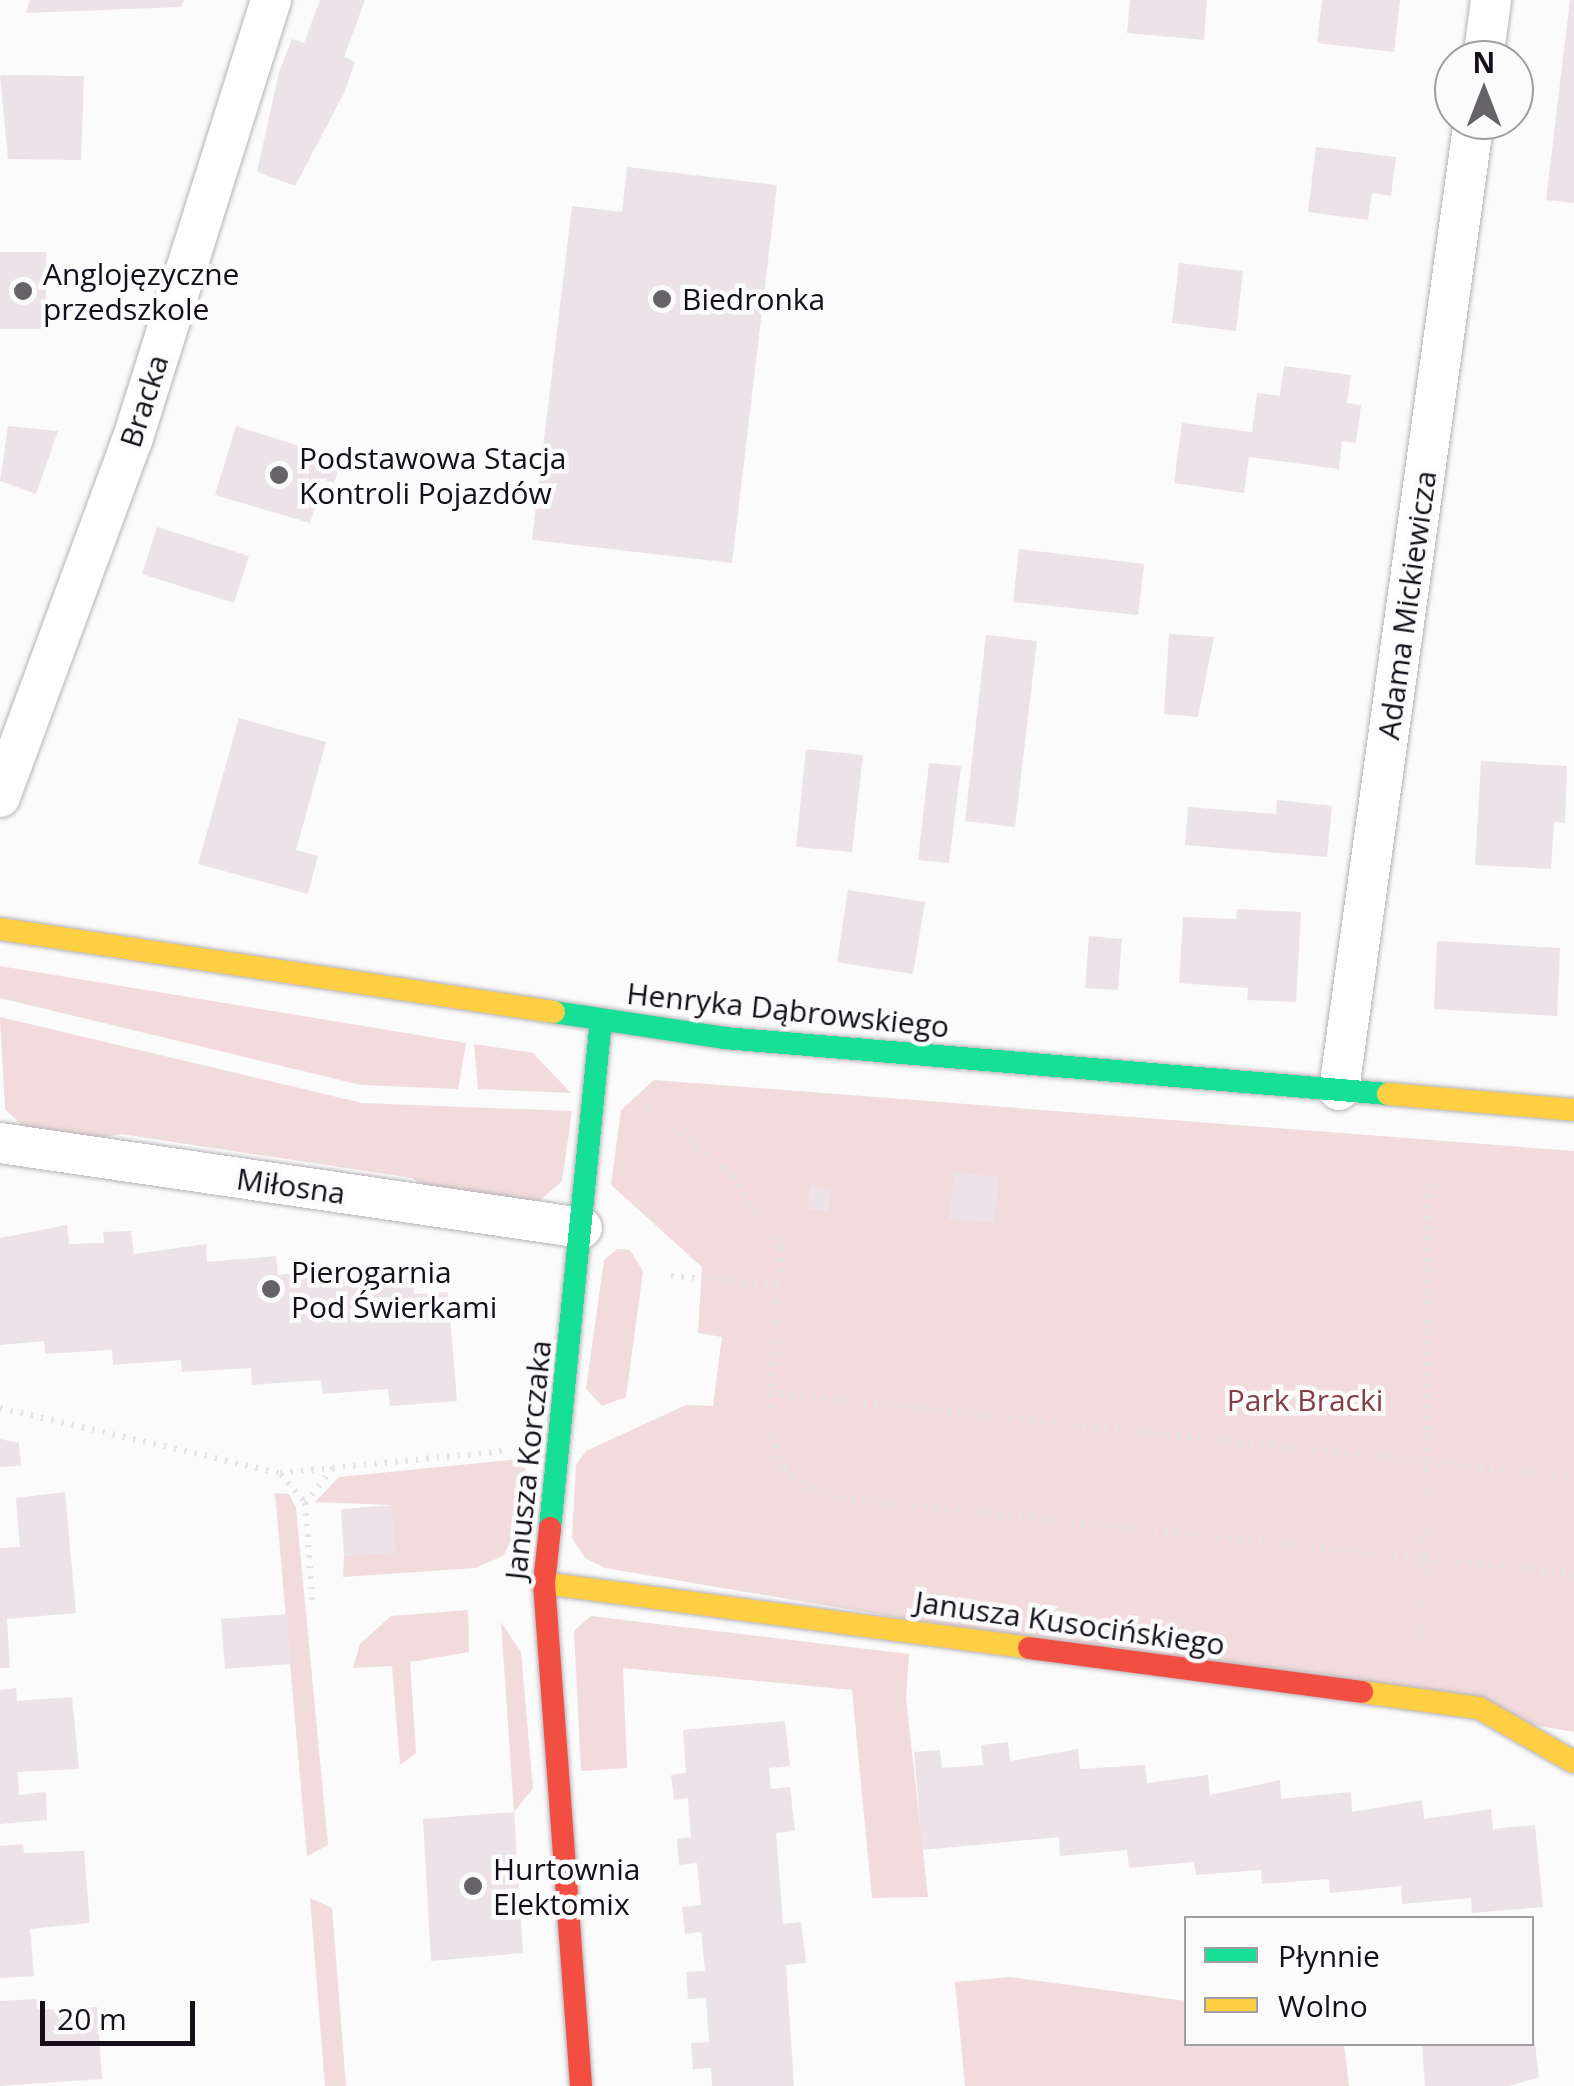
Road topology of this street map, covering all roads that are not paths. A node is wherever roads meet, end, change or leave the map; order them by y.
1 (271, 0) edge
2 (1491, 0) edge
3 (1486, 40) edge
4 (1471, 140) edge
5 (0, 797) edge
6 (0, 929) edge
7 (600, 1020) junction
8 (1339, 1090) junction
9 (1574, 1110) edge
10 (0, 1144) edge
11 (582, 1228) junction
12 (544, 1584) junction
13 (1574, 1762) edge
14 (581, 2086) edge

1 - 5 street, Bracka
2 - 3 street
4 - 8 street, Adama Mickiewicza
6 - 7 street, Henryka Dąbrowskiego
7 - 8 street, Henryka Dąbrowskiego
7 - 11 street, Janusza Korczaka
8 - 9 street, Henryka Dąbrowskiego
10 - 11 street, Miłosna
11 - 12 street, Janusza Korczaka
12 - 13 street, Janusza Kusocińskiego
12 - 14 street, Janusza Korczaka

